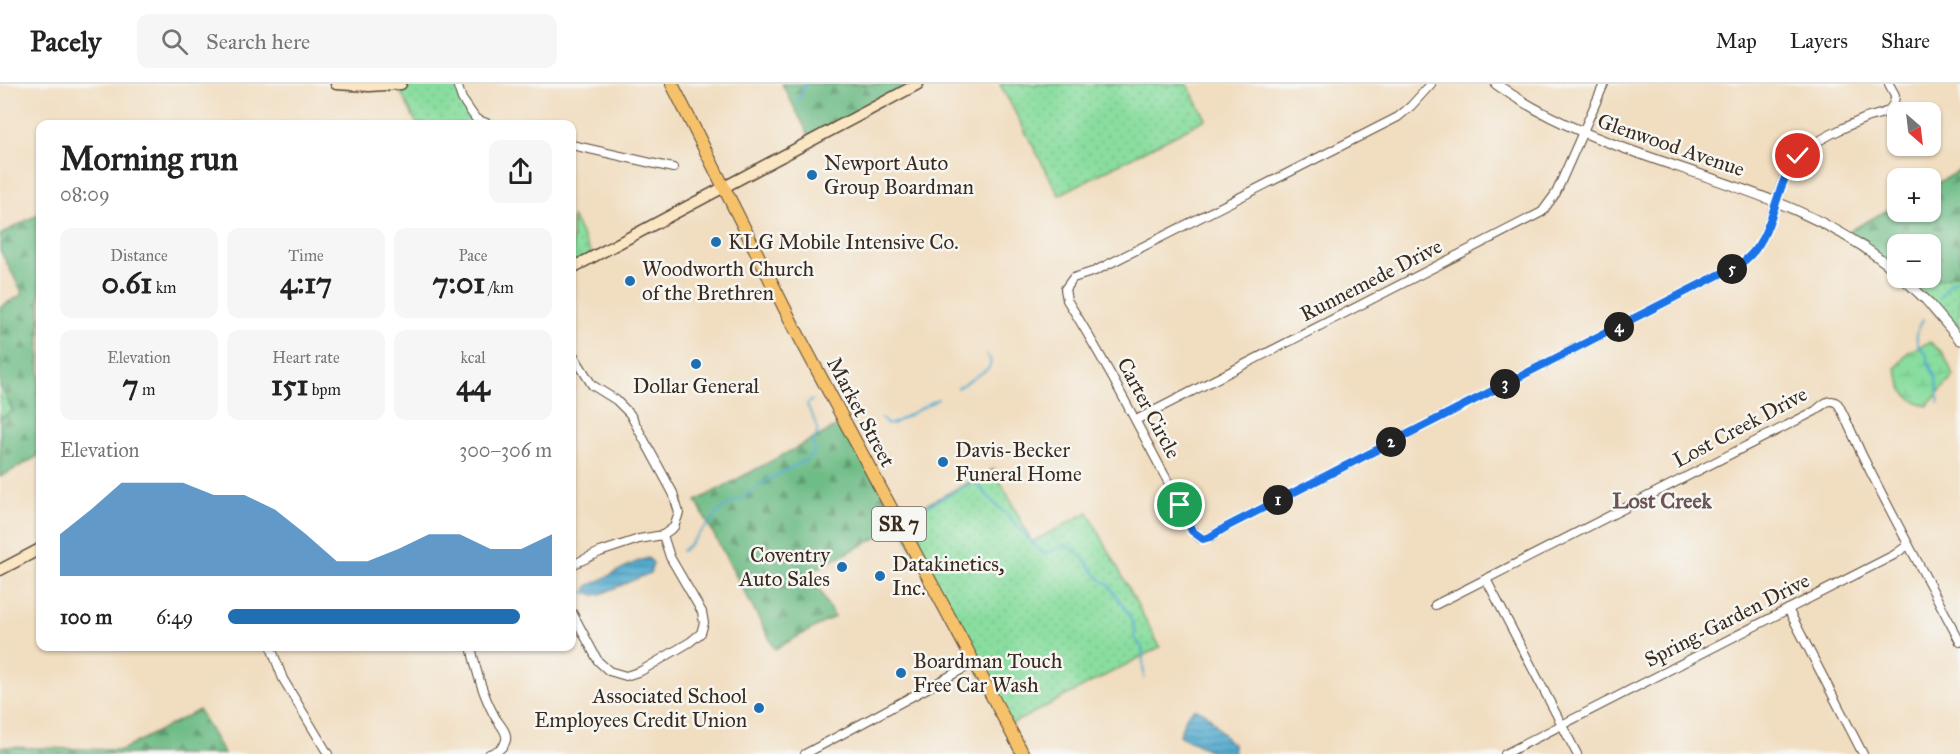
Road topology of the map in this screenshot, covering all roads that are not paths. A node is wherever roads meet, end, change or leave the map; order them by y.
1 (336, 84) edge
2 (401, 84) edge
3 (457, 84) edge
4 (672, 84) edge
5 (918, 84) edge
6 (1431, 84) edge
7 (1496, 84) edge
8 (1604, 84) edge
9 (1889, 84) edge
10 (479, 120) edge
11 (1582, 133) junction
12 (576, 146) edge
13 (673, 168) dead end
14 (725, 187) junction
15 (1776, 201) junction
16 (1887, 265) edge
17 (576, 266) edge
18 (1913, 288) edge
19 (1960, 340) edge
20 (576, 359) edge
21 (1136, 420) junction
22 (663, 535) junction
23 (1908, 545) junction
24 (36, 551) edge
25 (576, 563) edge
26 (0, 570) edge
27 (1486, 579) junction
28 (1435, 605) dead end
29 (1788, 609) junction
30 (576, 620) edge
31 (1960, 642) edge
32 (272, 651) dead end
33 (472, 651) edge
34 (974, 663) junction
35 (1561, 724) junction
36 (328, 754) edge
37 (489, 754) edge
38 (805, 754) edge
39 (1023, 754) edge
40 (1505, 754) edge
41 (1577, 754) edge
42 (1863, 754) edge

1 - 2 main road
3 - 10 street
4 - 14 main road, Market Street / SR 7
5 - 14 main road
6 - 21 street, Carter Circle
7 - 11 street, Glenwood Avenue
8 - 11 street, Runnemede Drive
9 - 15 street
11 - 15 street, Glenwood Avenue
11 - 21 street, Runnemede Drive
12 - 13 street
14 - 17 main road
14 - 34 main road, Market Street / SR 7
15 - 16 street, Glenwood Avenue
15 - 21 street, Carter Circle
18 - 19 street
20 - 22 street
22 - 25 street
22 - 30 street
23 - 27 street, Lost Creek Drive
23 - 29 street, Spring-Garden Drive
23 - 31 street, Lost Creek Drive
24 - 26 main road
27 - 28 street, Lost Creek Drive
27 - 35 street
29 - 35 street, Spring-Garden Drive
29 - 42 street
32 - 36 street
33 - 37 street
34 - 38 street
34 - 39 main road, Market Street / SR 7
35 - 40 street, Spring-Garden Drive
35 - 41 street

